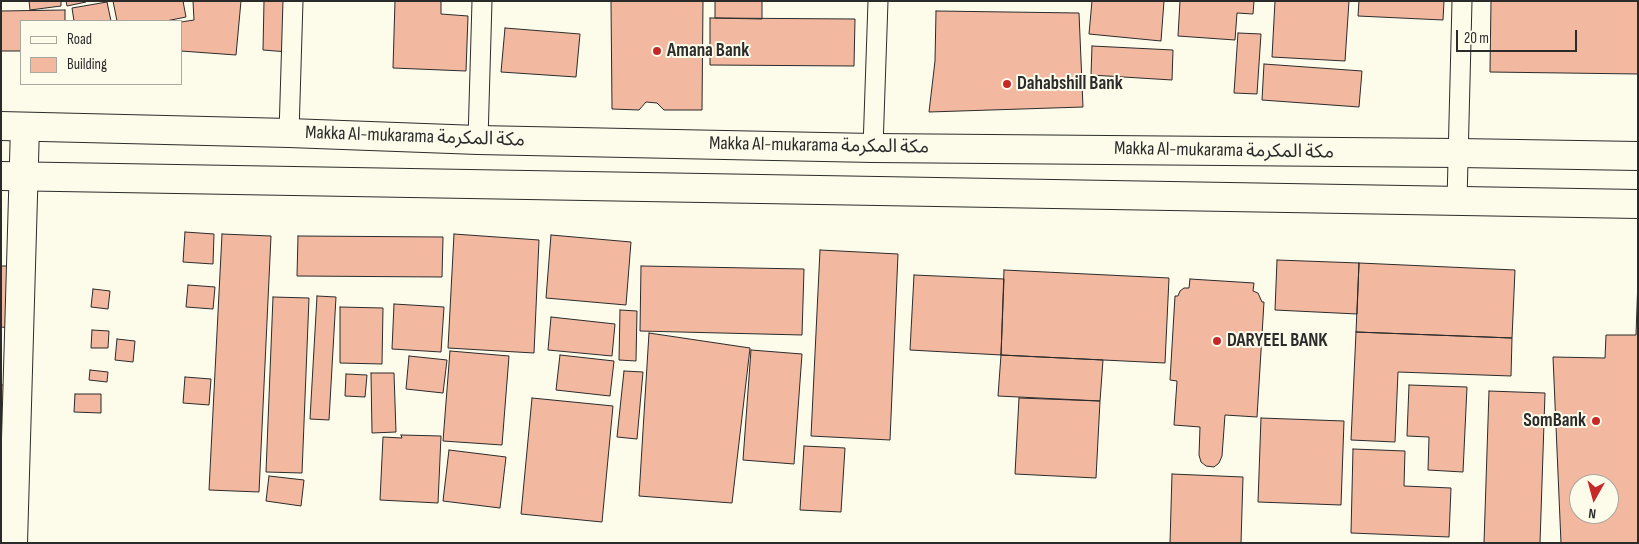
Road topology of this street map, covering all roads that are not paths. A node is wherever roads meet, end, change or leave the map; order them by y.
1 (293, 1) edge
2 (482, 1) edge
3 (878, 1) edge
4 (1462, 1) edge
5 (13, 126) edge
6 (289, 132) junction
7 (478, 140) junction
8 (873, 148) junction
9 (1459, 153) junction
10 (1638, 156) edge
11 (13, 176) edge
12 (1457, 201) junction
13 (1638, 204) edge
14 (13, 543) edge

1 - 6 lane
2 - 7 lane
3 - 8 lane
4 - 9 lane
5 - 6 main road, Makka Al-mukarama مكة المكرمة
5 - 11 main road
6 - 7 main road, Makka Al-mukarama مكة المكرمة
7 - 8 main road, Makka Al-mukarama مكة المكرمة
8 - 9 main road, Makka Al-mukarama مكة المكرمة
9 - 10 main road, Makka Al-mukarama مكة المكرمة
9 - 12 lane
11 - 12 main road
11 - 14 main road
12 - 13 main road

